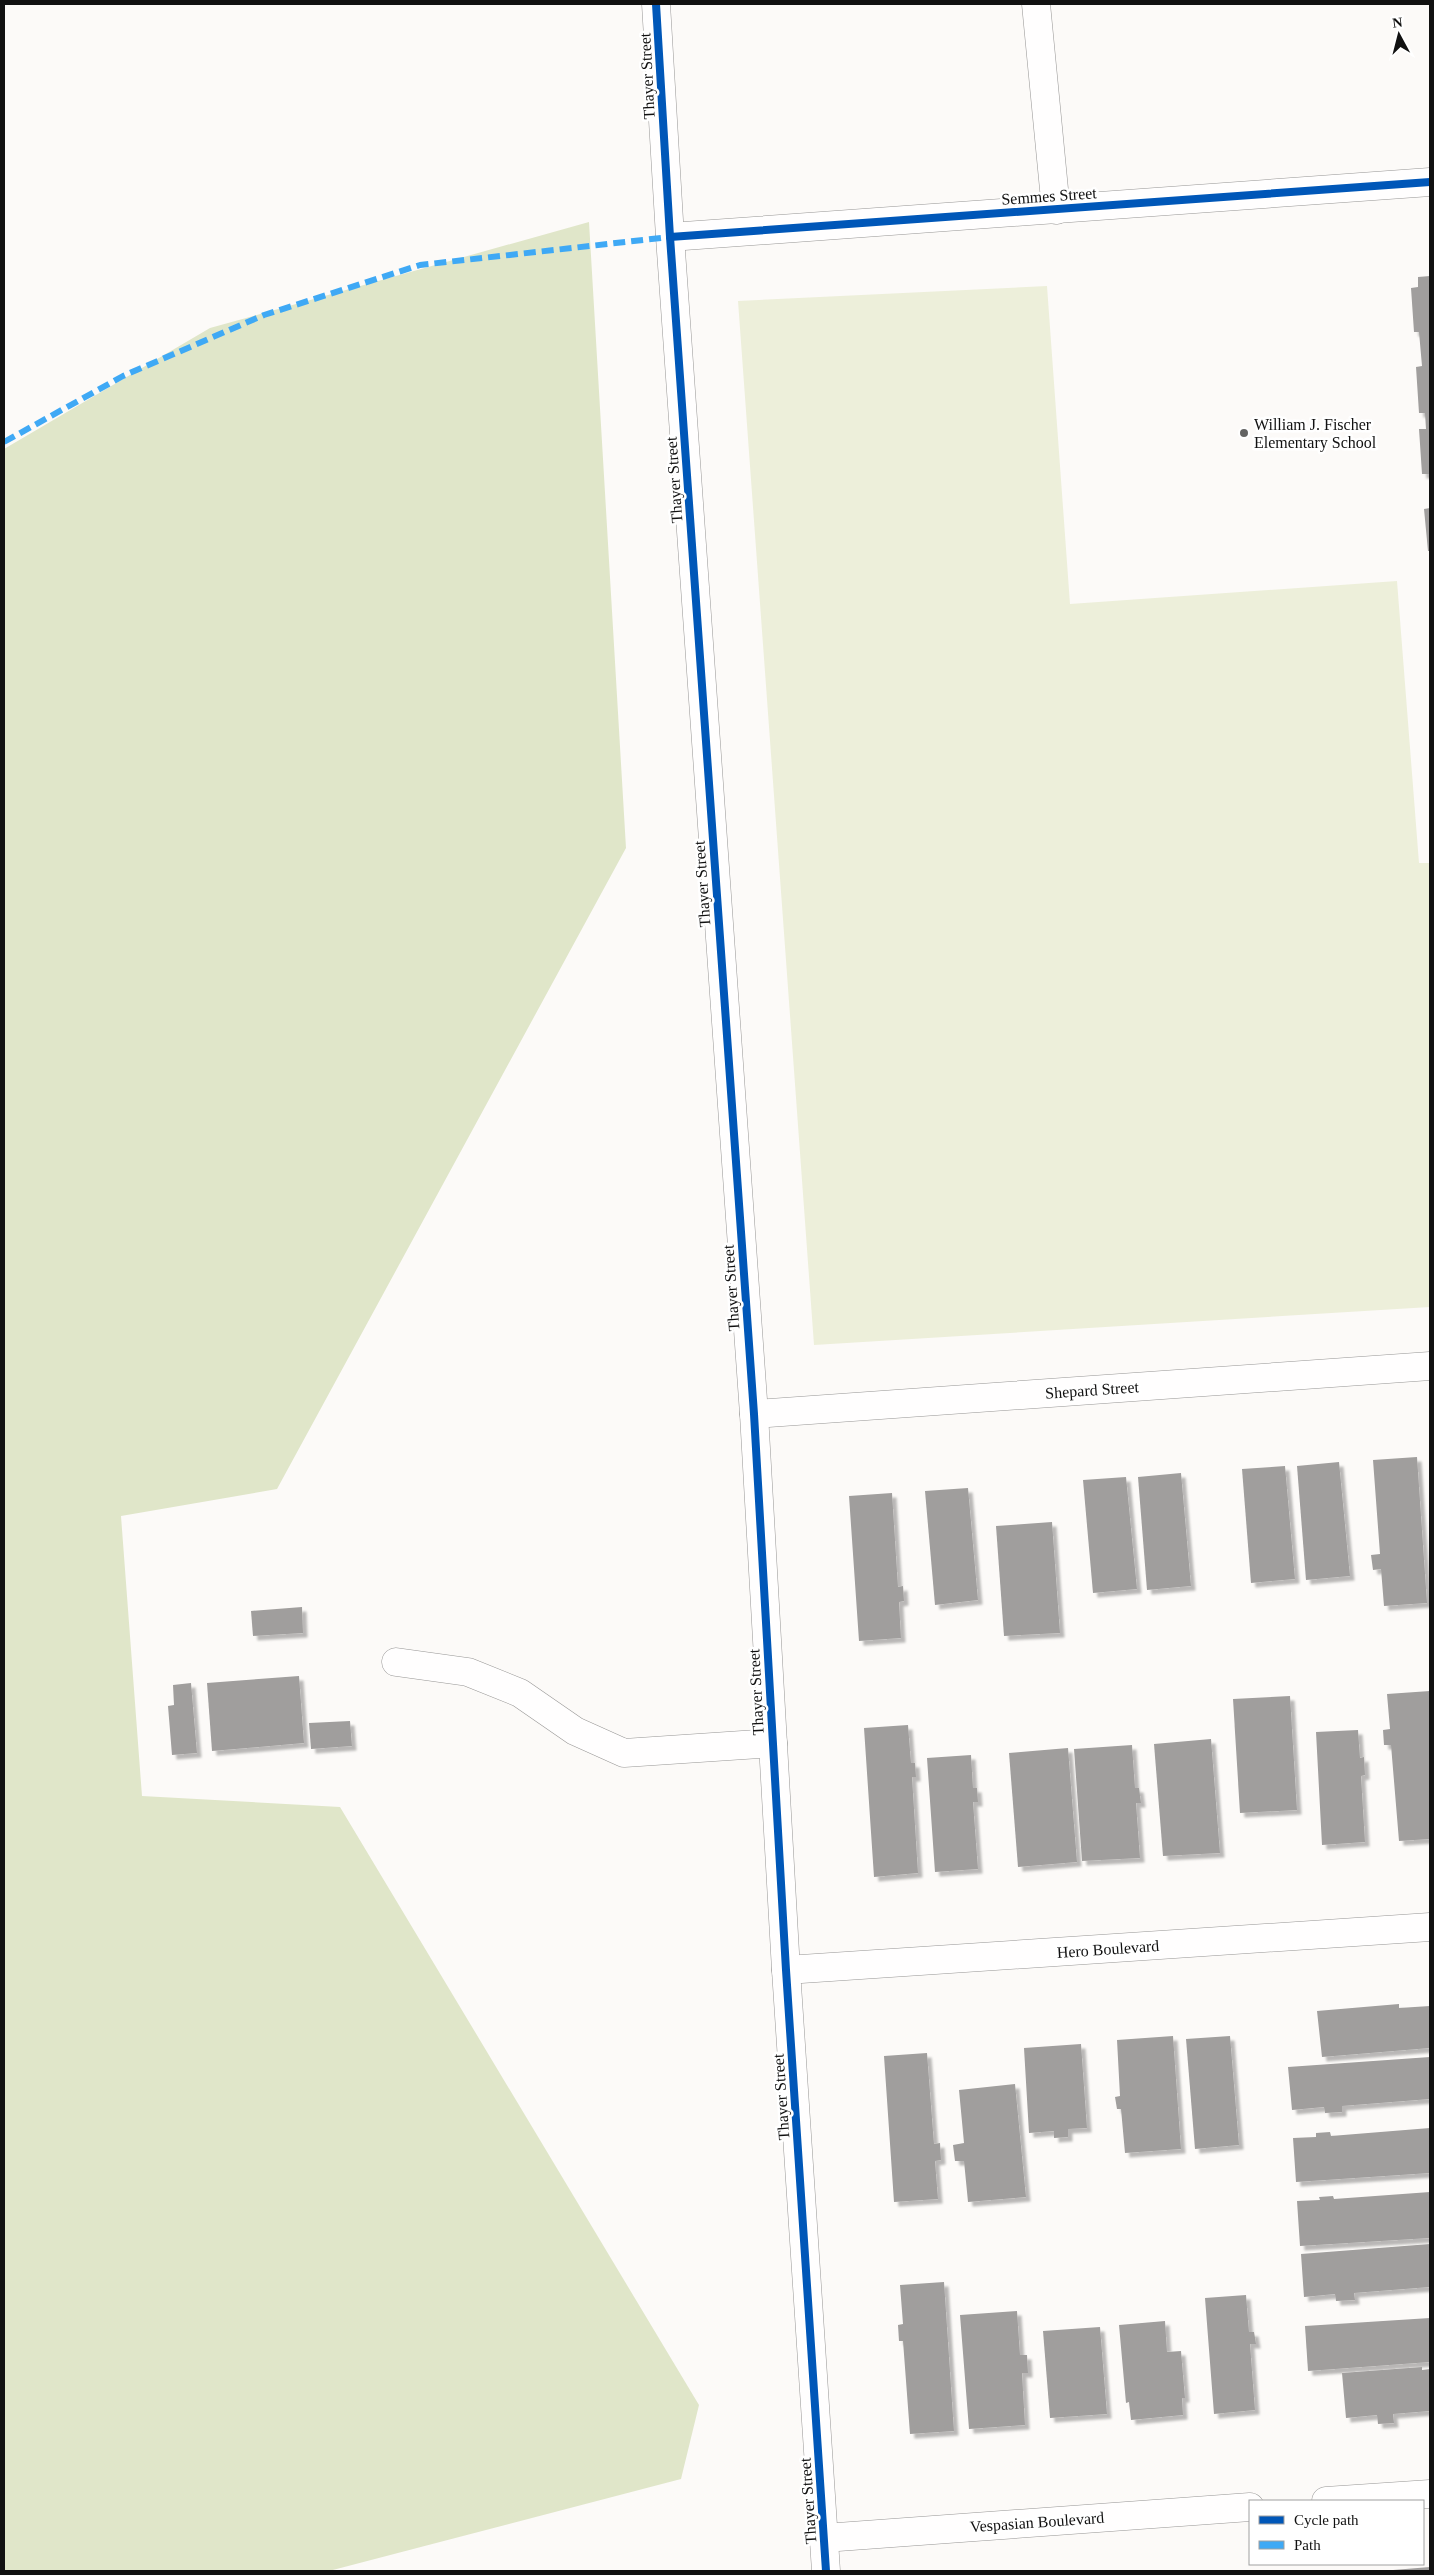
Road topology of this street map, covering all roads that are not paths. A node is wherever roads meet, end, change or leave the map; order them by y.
1 (656, 4) edge
2 (1036, 4) edge
3 (1430, 182) edge
4 (1056, 210) junction
5 (670, 237) junction
6 (1430, 1366) edge
7 (754, 1414) junction
8 (396, 1662) dead end
9 (773, 1744) junction
10 (1430, 1927) edge
11 (786, 1970) junction
12 (1430, 2494) edge
13 (1341, 2500) edge
14 (1249, 2507) edge
15 (824, 2538) junction
16 (826, 2571) edge

1 - 5 street, Thayer Street
2 - 4 street
3 - 4 street, Semmes Street
4 - 5 street, Semmes Street
5 - 7 street, Thayer Street
6 - 7 street, Shepard Street
7 - 9 street, Thayer Street
8 - 9 street
9 - 11 street, Thayer Street
10 - 11 street, Hero Boulevard
11 - 15 street, Thayer Street
12 - 13 street
14 - 15 street, Vespasian Boulevard
15 - 16 street, Thayer Street

